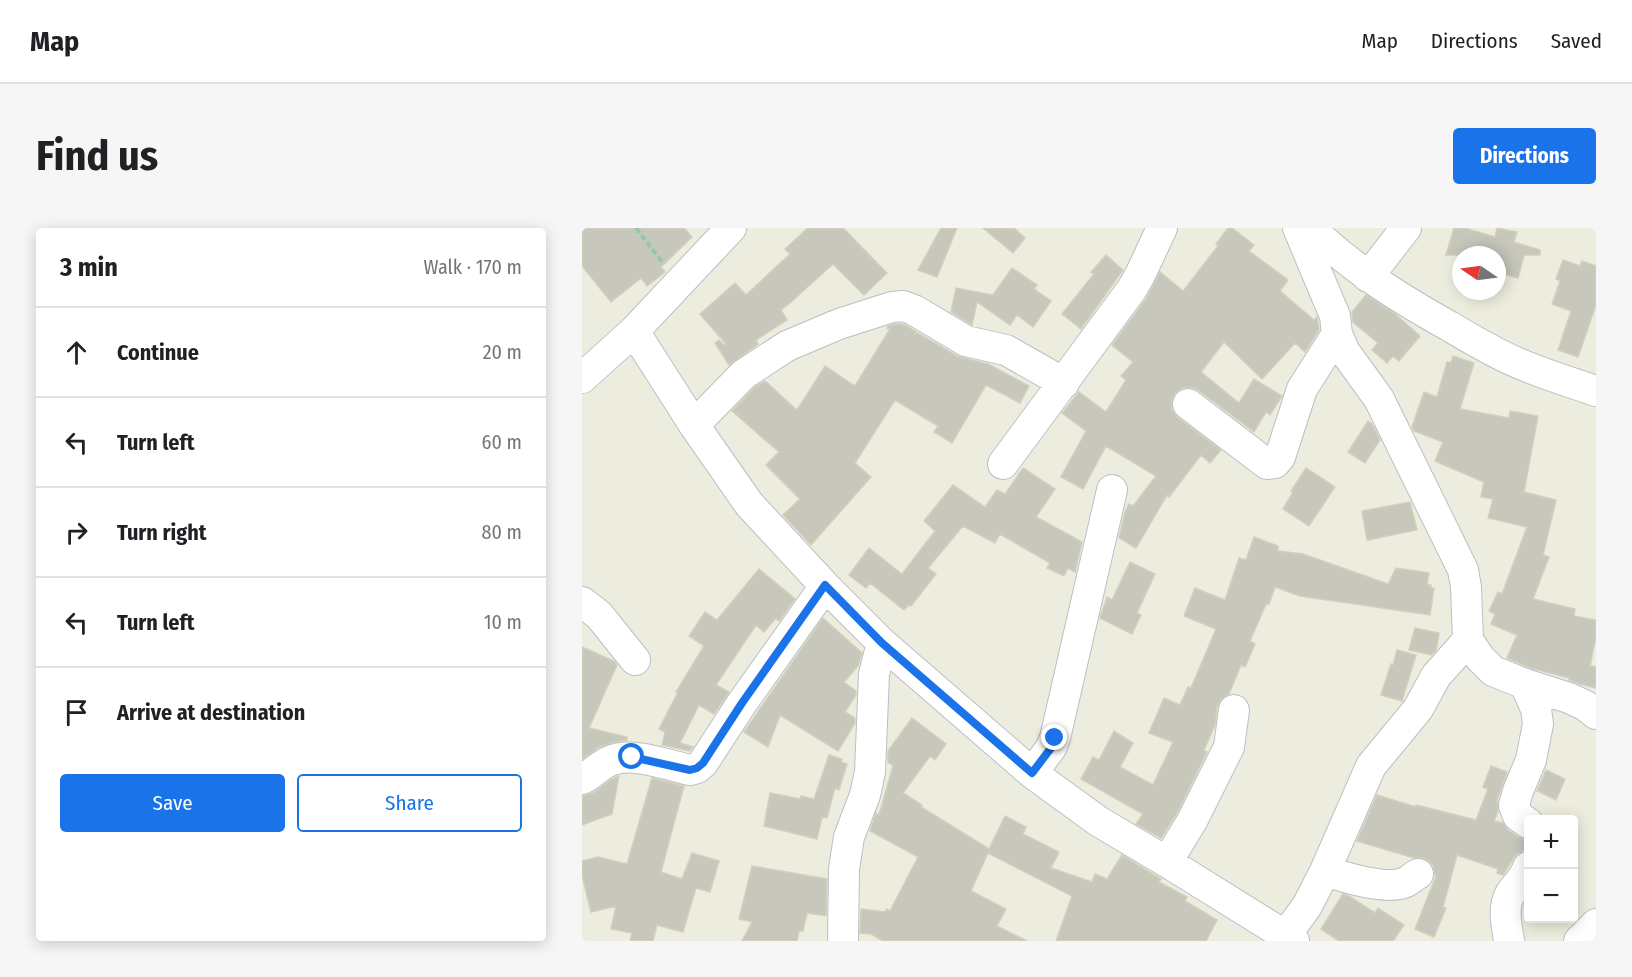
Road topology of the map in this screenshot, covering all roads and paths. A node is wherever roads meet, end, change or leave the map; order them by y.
1 (636, 228) edge
2 (731, 228) edge
3 (1162, 228) edge
4 (1298, 228) edge
5 (1310, 228) edge
6 (1406, 228) edge
7 (1368, 277) junction
8 (678, 284) junction
9 (634, 331) junction
10 (1337, 334) junction
11 (582, 378) edge
12 (1064, 383) junction
13 (1596, 391) edge
14 (1188, 404) dead end
15 (694, 425) junction
16 (1003, 464) dead end
17 (1112, 490) dead end
18 (825, 585) junction
19 (582, 602) edge
20 (1468, 640) junction
21 (882, 643) junction
22 (635, 660) dead end
23 (1524, 684) junction
24 (1234, 710) dead end
25 (1596, 714) edge
26 (1032, 773) junction
27 (582, 779) edge
28 (1524, 820) edge
29 (1167, 862) junction
30 (1527, 869) edge
31 (1324, 871) junction
32 (1418, 874) dead end
33 (1596, 924) edge
34 (1290, 938) edge
35 (843, 941) edge
36 (1509, 941) edge
37 (1579, 941) edge

1 - 8 path
2 - 8 street
3 - 12 street
4 - 10 street
5 - 7 street
6 - 7 street
7 - 13 street
8 - 9 street
9 - 11 street
9 - 15 street
10 - 14 street
10 - 20 street
12 - 15 street
12 - 16 street
15 - 18 street
17 - 26 street
18 - 21 street
18 - 27 street
19 - 22 street
20 - 23 street
20 - 31 street
21 - 26 street
21 - 35 street
23 - 25 street
23 - 28 street
24 - 29 street
26 - 29 street
29 - 34 street
30 - 36 street
31 - 32 street
31 - 34 street
33 - 37 street

